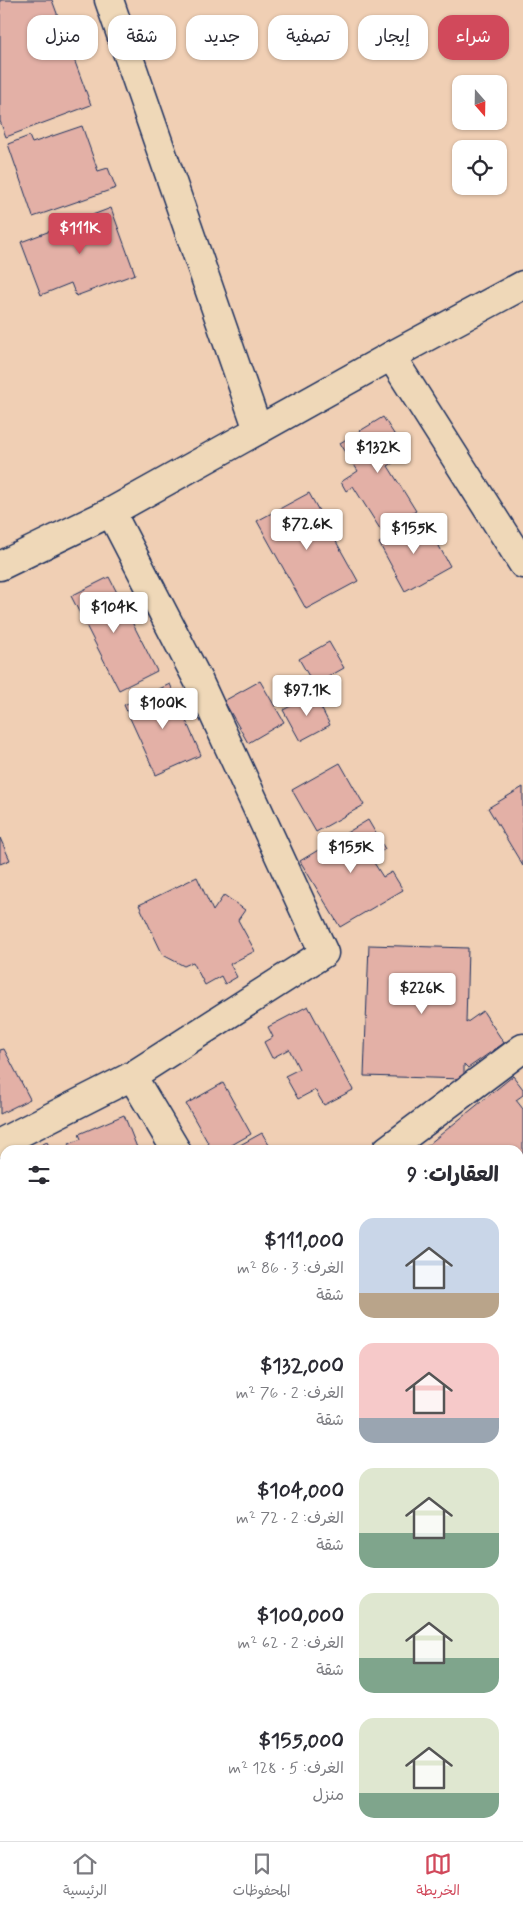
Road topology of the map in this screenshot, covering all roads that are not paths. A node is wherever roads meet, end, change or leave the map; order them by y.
1 (109, 0) edge
2 (523, 286) edge
3 (391, 356) junction
4 (258, 430) junction
5 (111, 512) junction
6 (523, 564) edge
7 (0, 566) edge
8 (523, 1048) edge
9 (132, 1076) junction
10 (0, 1143) edge
11 (173, 1145) edge
12 (399, 1145) edge

1 - 4 street
2 - 3 street
3 - 4 street
3 - 6 street
4 - 5 street
5 - 7 street
5 - 9 street
8 - 12 street
9 - 10 street
9 - 11 street

